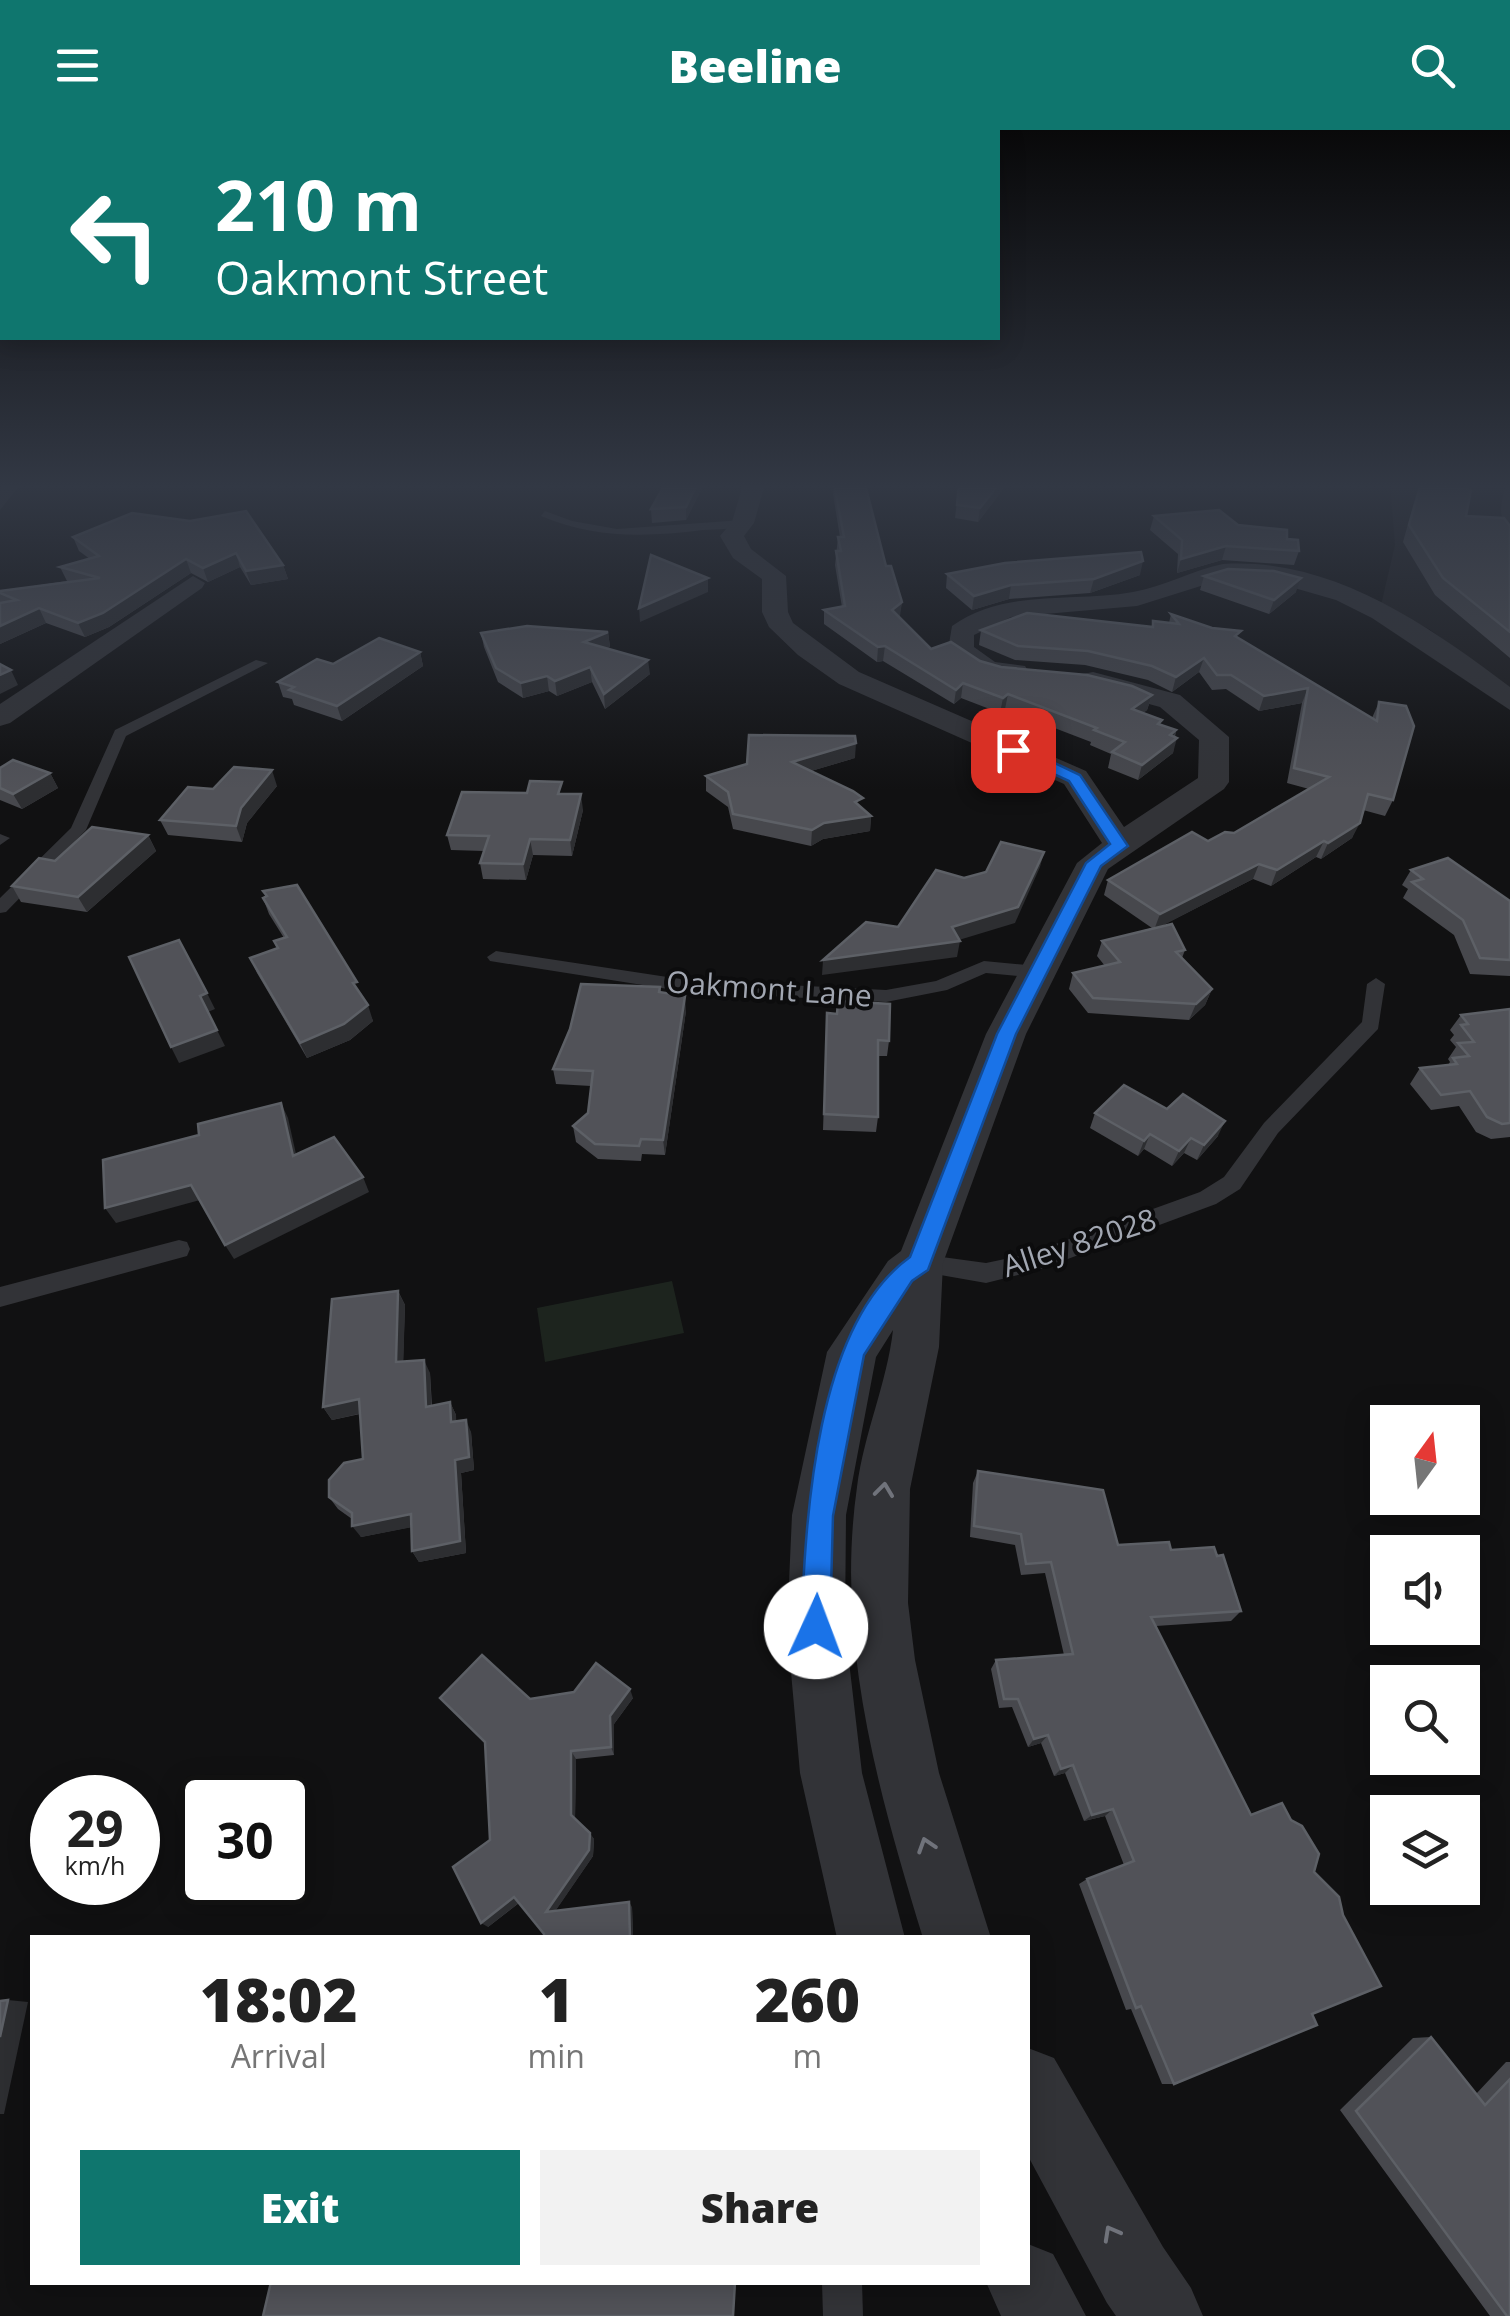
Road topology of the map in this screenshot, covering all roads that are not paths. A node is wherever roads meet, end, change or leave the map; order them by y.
1 (189, 586) edge
2 (774, 586) edge
3 (1176, 586) edge
4 (1311, 586) edge
5 (260, 663) dead end
6 (1510, 700) edge
7 (0, 717) edge
8 (1120, 846) junction
9 (0, 908) edge
10 (496, 957) dead end
11 (1038, 972) junction
12 (1376, 984) dead end
13 (179, 1249) dead end
14 (920, 1263) junction
15 (0, 1297) edge
16 (818, 1572) junction
17 (879, 1578) junction
18 (870, 1935) edge
19 (956, 1935) edge
20 (1030, 2088) edge
21 (842, 2285) edge
22 (1027, 2285) edge
23 (1150, 2311) edge
24 (843, 2316) edge
25 (1046, 2316) edge

1 - 7 street
2 - 8 street
3 - 8 street
4 - 6 street
5 - 9 lane
8 - 11 street
10 - 11 lane, Oakmont Lane
11 - 14 street
12 - 14 lane, Alley 82028
13 - 15 lane
14 - 16 street
17 -> 14 street
16 - 17 lane
16 - 18 street
19 -> 17 street
23 -> 20 street
21 - 24 lane
22 - 25 street

